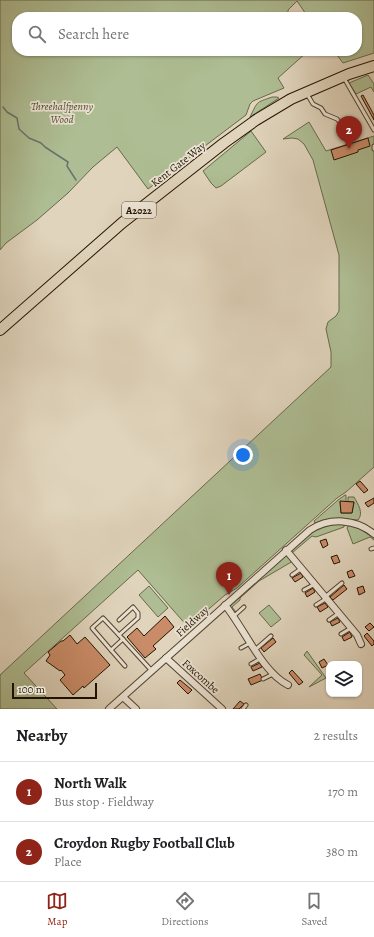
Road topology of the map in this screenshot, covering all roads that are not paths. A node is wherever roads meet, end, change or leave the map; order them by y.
1 (374, 66) edge
2 (343, 76) junction
3 (306, 92) junction
4 (342, 125) dead end
5 (374, 130) edge
6 (0, 330) edge
7 (374, 534) edge
8 (286, 550) junction
9 (302, 568) junction
10 (292, 575) dead end
11 (342, 583) dead end
12 (315, 584) junction
13 (304, 590) dead end
14 (326, 598) junction
15 (225, 605) junction
16 (316, 605) dead end
17 (244, 607) dead end
18 (339, 613) junction
19 (233, 617) junction
20 (119, 620) dead end
21 (328, 620) dead end
22 (351, 628) junction
23 (341, 634) dead end
24 (119, 635) junction
25 (272, 636) dead end
26 (123, 639) junction
27 (251, 643) junction
28 (362, 644) dead end
29 (241, 648) dead end
30 (111, 650) junction
31 (255, 650) junction
32 (166, 658) junction
33 (262, 658) junction
34 (251, 664) dead end
35 (125, 666) dead end
36 (152, 671) junction
37 (273, 674) junction
38 (264, 679) dead end
39 (288, 685) dead end
40 (123, 697) junction
41 (246, 705) dead end
42 (109, 709) edge
43 (136, 709) edge
44 (222, 709) edge
45 (243, 709) edge

1 - 2 main road, Kent Gate Way / A2022
2 - 3 main road, Kent Gate Way / A2022
2 - 5 lane
3 - 4 lane
3 - 6 main road, Kent Gate Way / A2022
7 - 8 street, Fieldway
8 - 9 street
8 - 15 street, Fieldway
9 - 10 lane
9 - 12 street
11 - 14 lane
12 - 13 lane
12 - 14 street
14 - 16 lane
14 - 18 street
15 - 19 street
15 - 32 street, Fieldway
17 - 19 lane
18 - 21 lane
18 - 22 street
19 - 27 street
20 - 24 lane
22 - 23 lane
22 - 28 street
24 - 26 lane
24 - 30 lane
25 - 31 lane
26 - 30 lane
26 - 36 lane
27 - 29 lane
27 - 31 street
30 - 35 lane
31 - 33 street
32 - 36 street, Fieldway
32 - 44 street, Foxcombe
33 - 34 lane
33 - 37 street
36 - 40 street, Fieldway
37 - 38 lane
37 - 39 street
40 - 42 street, Fieldway
40 - 43 street
41 - 45 lane

